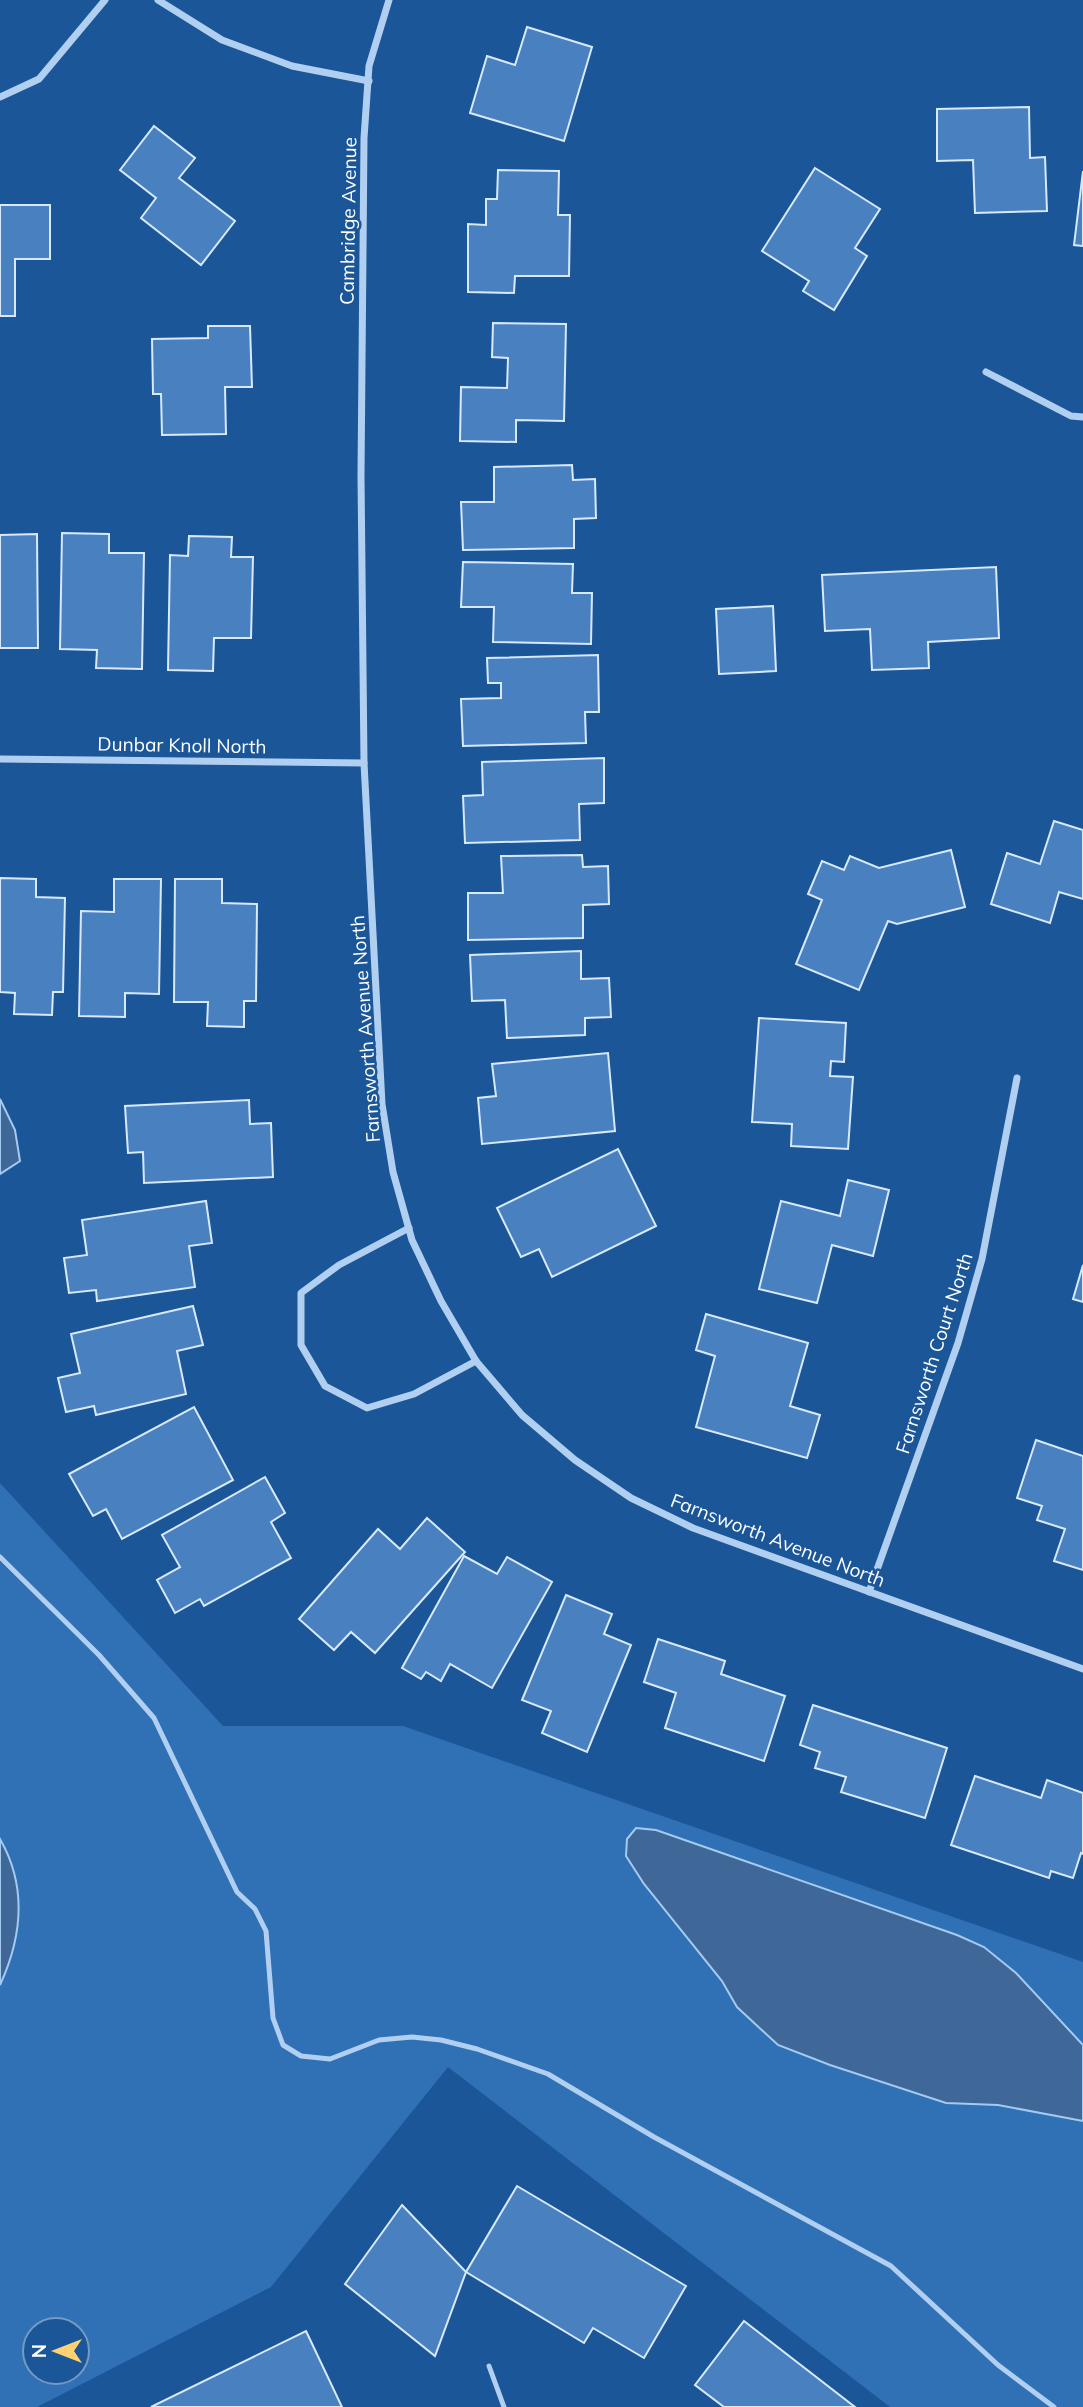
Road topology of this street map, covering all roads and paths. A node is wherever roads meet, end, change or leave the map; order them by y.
1 (105, 0) edge
2 (158, 0) edge
3 (389, 0) edge
4 (369, 81) junction
5 (0, 97) edge
6 (986, 372) dead end
7 (1083, 417) edge
8 (361, 445) joint
9 (0, 759) edge
10 (364, 763) junction
11 (1017, 1077) dead end
12 (409, 1228) junction
13 (476, 1362) junction
14 (0, 1557) edge
15 (869, 1592) junction
16 (1083, 1669) edge
17 (489, 2366) dead end
18 (504, 2407) edge
19 (1054, 2407) edge

1 - 5 street
2 - 4 street
3 - 4 street, Cambridge Avenue
4 - 8 street, Cambridge Avenue
6 - 7 street
8 - 10 street, Farnsworth Avenue North
9 - 10 street, Dunbar Knoll North
10 - 12 street, Farnsworth Avenue North
11 - 15 street, Farnsworth Court North
12 - 13 street, Farnsworth Avenue North
12 - 13 street
13 - 15 street, Farnsworth Avenue North
14 - 19 lane
15 - 16 street, Farnsworth Avenue North
17 - 18 lane

